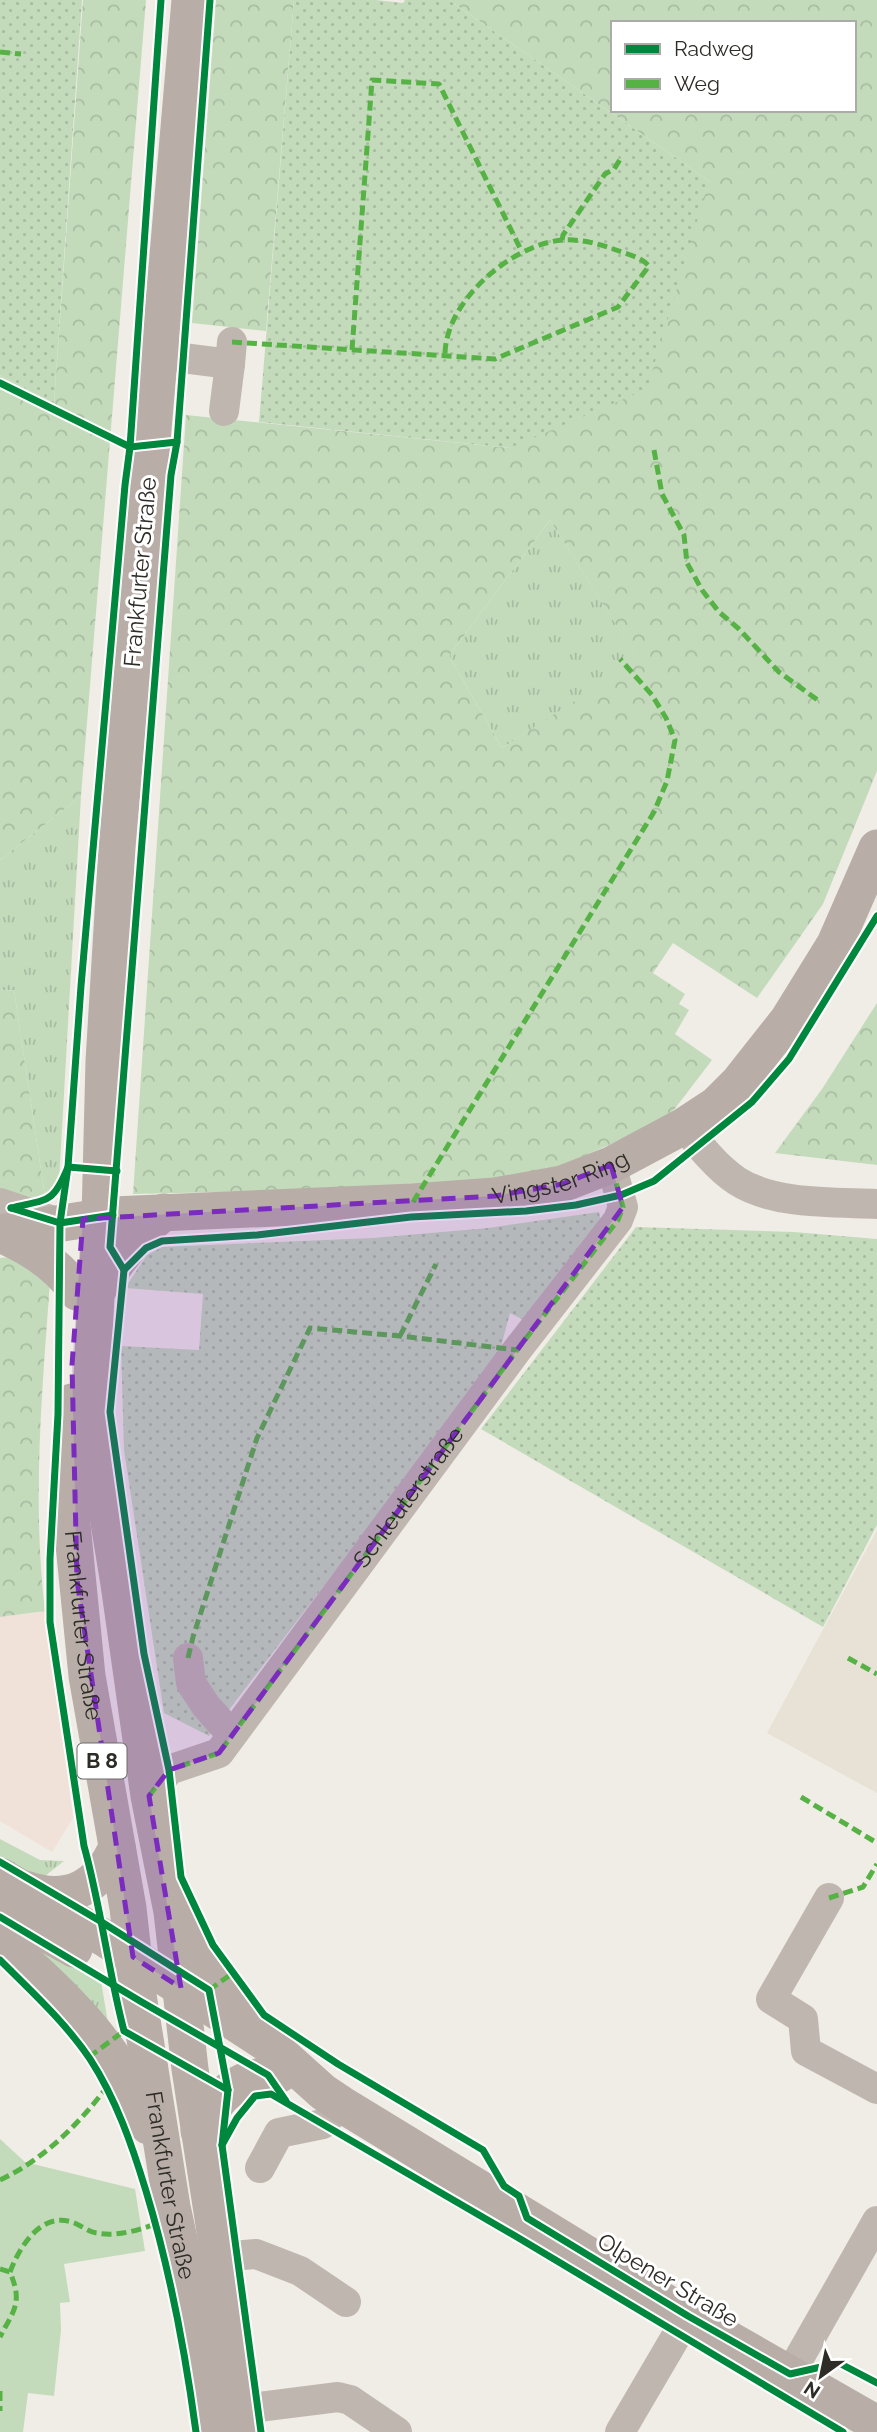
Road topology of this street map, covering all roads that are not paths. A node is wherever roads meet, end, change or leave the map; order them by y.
1 (190, 0) edge
2 (159, 355) junction
3 (224, 411) dead end
4 (877, 848) edge
5 (684, 1126) junction
6 (611, 1165) junction
7 (0, 1203) edge
8 (877, 1204) edge
9 (164, 1212) junction
10 (81, 1220) junction
11 (0, 1234) edge
12 (87, 1292) junction
13 (188, 1658) dead end
14 (232, 1735) junction
15 (149, 1796) junction
16 (117, 1847) junction
17 (6, 1890) edge
18 (829, 1898) dead end
19 (172, 1912) junction
20 (0, 1940) edge
21 (135, 1973) junction
22 (182, 2003) junction
23 (277, 2061) junction
24 (877, 2089) edge
25 (332, 2098) junction
26 (200, 2131) junction
27 (260, 2168) dead end
28 (172, 2207) junction
29 (877, 2221) edge
30 (220, 2257) junction
31 (346, 2302) dead end
32 (688, 2316) junction
33 (790, 2374) junction
34 (245, 2421) edge
35 (877, 2424) edge
36 (215, 2432) edge
37 (397, 2432) edge
38 (620, 2432) edge

1 - 2 main road, Frankfurter Straße / B 8
2 - 3 street
2 - 10 main road, Frankfurter Straße / B 8
4 - 5 main road, Vingster Ring
5 - 6 main road, Vingster Ring
5 - 8 street
6 - 9 main road, Vingster Ring
6 - 14 street, Schleuterstraße
7 - 10 street
9 - 10 main road, Vingster Ring
9 - 12 main road
10 - 11 main road, Vingster Ring
10 - 12 main road, Frankfurter Straße / B 8
11 - 12 main road
12 - 15 main road, Frankfurter Straße / B 8
12 - 16 main road, Frankfurter Straße / B 8
13 - 14 street
14 - 15 street, Schleuterstraße
15 - 19 main road, Frankfurter Straße / B 8
16 - 17 main road
16 - 21 main road, Frankfurter Straße / B 8
17 - 21 main road
18 - 24 street
19 - 22 main road, Frankfurter Straße / B 8
19 - 23 main road
20 - 28 main road
21 - 22 main road, Olpener Straße
21 - 28 main road, Frankfurter Straße / B 8
22 - 23 main road, Olpener Straße
22 - 26 main road, Frankfurter Straße / B 8
23 - 25 main road, Olpener Straße
23 - 26 main road
25 - 27 street
25 - 32 main road, Olpener Straße
26 - 30 main road, Frankfurter Straße / B 8
28 - 36 main road, Frankfurter Straße / B 8
29 - 33 street
30 - 31 street
30 - 34 main road, Frankfurter Straße / B 8
32 - 33 main road, Olpener Straße
32 - 38 street
33 - 35 main road, Olpener Straße
34 - 37 street

